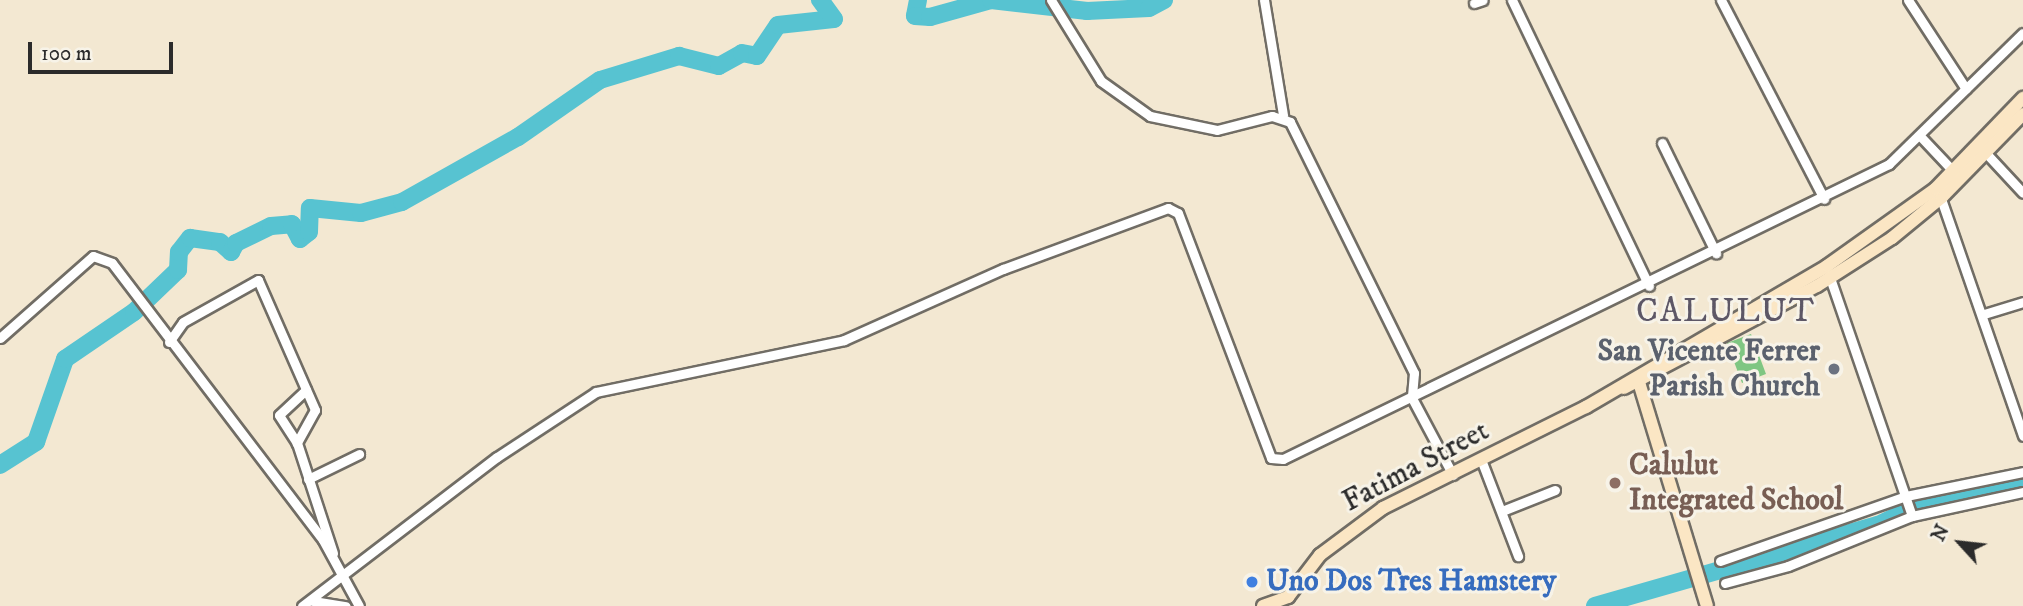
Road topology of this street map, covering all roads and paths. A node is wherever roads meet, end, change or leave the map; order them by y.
1 (1051, 0) edge
2 (1264, 0) edge
3 (1512, 0) edge
4 (1721, 0) edge
5 (1908, 0) edge
6 (2023, 33) edge
7 (1966, 89) junction
8 (2023, 98) edge
9 (2023, 114) edge
10 (1283, 115) junction
11 (1921, 137) junction
12 (1662, 143) dead end
13 (1982, 149) junction
14 (1957, 175) junction
15 (1939, 193) junction
16 (2023, 193) edge
17 (1824, 199) junction
18 (1716, 253) junction
19 (1828, 272) junction
20 (1649, 286) junction
21 (2023, 302) edge
22 (1984, 314) junction
23 (0, 338) edge
24 (169, 342) junction
25 (1639, 380) junction
26 (306, 390) junction
27 (1412, 398) junction
28 (2023, 436) edge
29 (297, 443) junction
30 (359, 454) dead end
31 (1482, 462) junction
32 (2023, 472) edge
33 (1453, 475) junction
34 (308, 478) junction
35 (1555, 490) dead end
36 (2023, 492) edge
37 (1907, 498) junction
38 (1502, 511) junction
39 (1912, 514) junction
40 (1518, 556) dead end
41 (334, 558) junction
42 (1720, 561) dead end
43 (345, 580) junction
44 (1725, 583) dead end
45 (312, 600) junction
46 (1288, 602) edge
47 (302, 606) edge
48 (346, 606) edge
49 (359, 606) edge
50 (1263, 606) edge
51 (1707, 606) edge

1 - 10 street
2 - 10 street
3 - 20 street
4 - 17 street
5 - 7 street
6 - 7 street
7 - 11 street
8 - 13 main road
9 - 13 main road
10 - 27 street
11 - 14 street
11 - 17 street
12 - 18 street
13 - 14 main road, Fatima Street
13 - 16 street
14 - 15 main road, Fatima Street
15 - 19 main road, Fatima Street
15 - 22 street
17 - 18 street
18 - 20 street
19 - 25 main road, Fatima Street
19 - 37 street
20 - 27 street
21 - 22 street
22 - 28 street
23 - 24 street
24 - 26 street
24 - 41 street
25 - 31 main road, Fatima Street
25 - 51 main road
26 - 29 street
26 - 29 street
27 - 33 street
27 - 43 street
29 - 34 street
30 - 34 street
31 - 33 main road, Fatima Street
31 - 38 street
32 - 37 street
33 - 46 main road, Fatima Street
34 - 41 street
35 - 38 street
36 - 39 street
37 - 39 street
37 - 42 street
38 - 40 street
39 - 44 street
41 - 43 street
43 - 45 street
43 - 49 street
45 - 47 street
45 - 48 street
46 - 50 main road, Fatima Street

